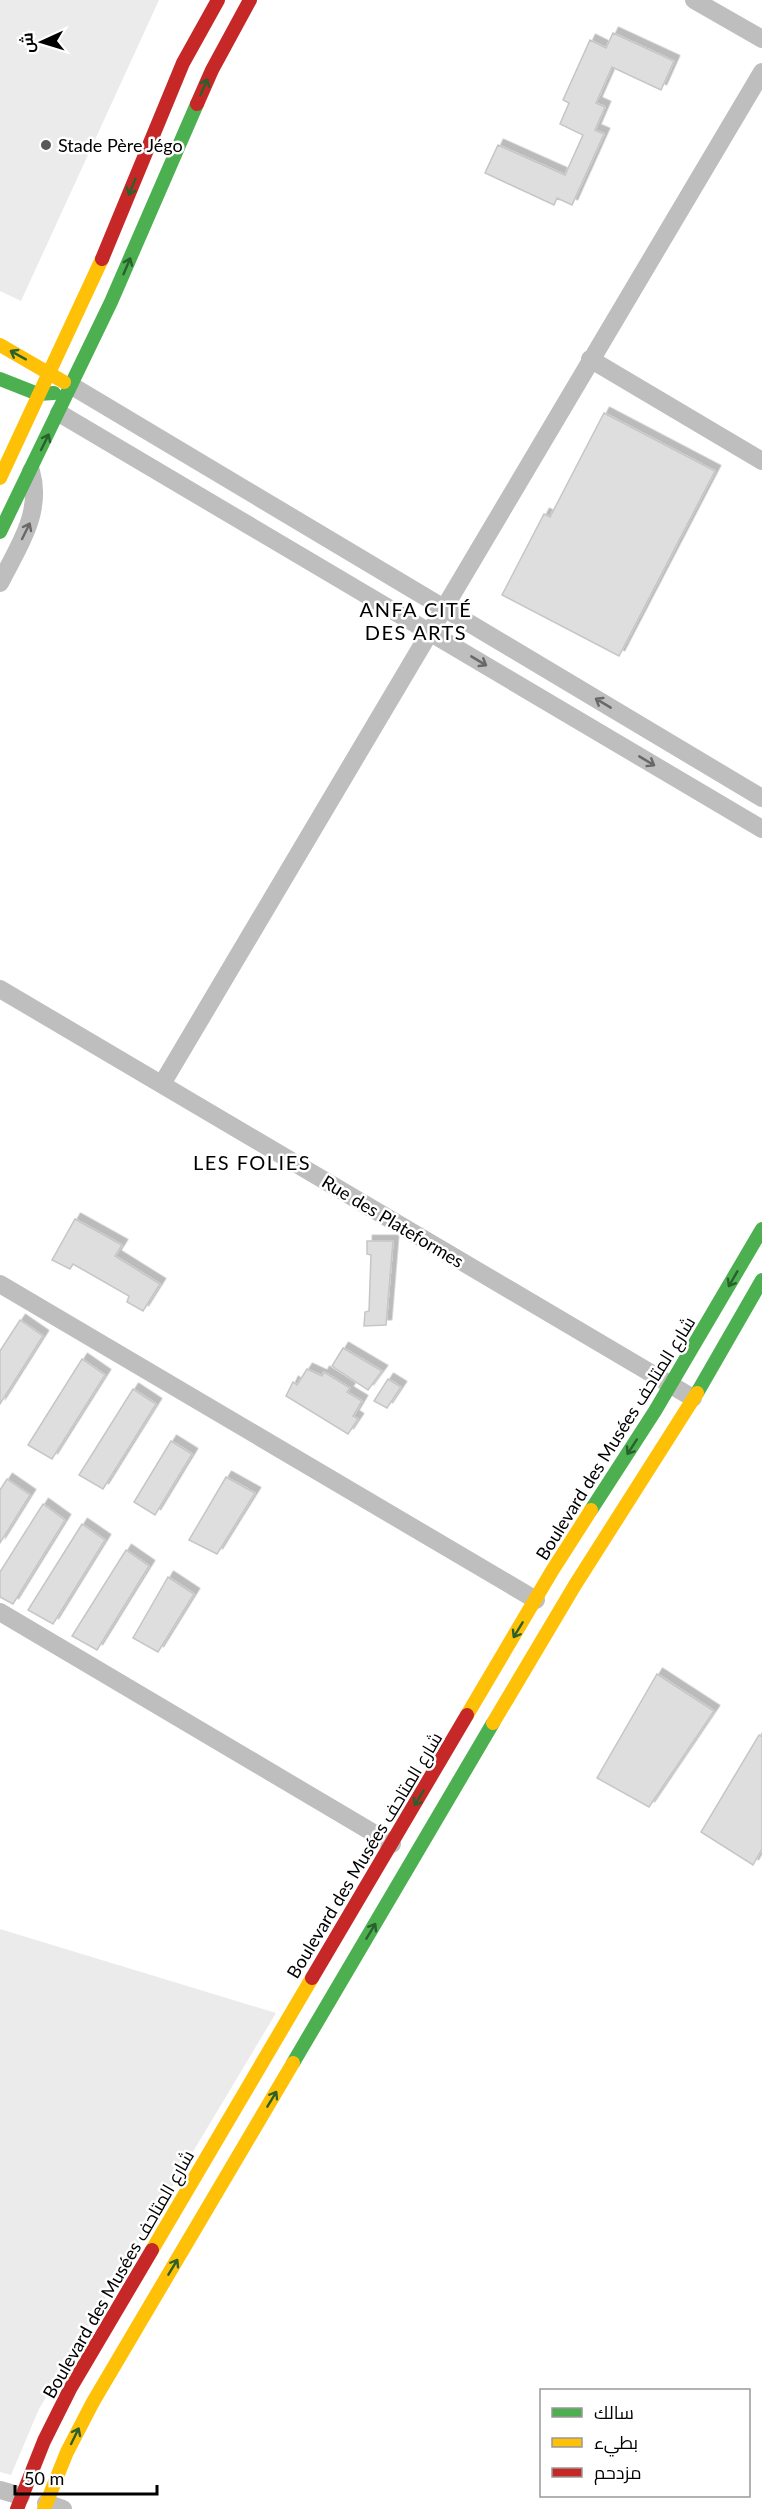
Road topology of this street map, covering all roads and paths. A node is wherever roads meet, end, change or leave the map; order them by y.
1 (218, 0) edge
2 (250, 0) edge
3 (694, 0) edge
4 (762, 39) edge
5 (762, 72) edge
6 (0, 345) edge
7 (590, 359) junction
8 (48, 372) junction
9 (0, 379) edge
10 (72, 386) junction
11 (38, 394) junction
12 (59, 413) junction
13 (762, 461) edge
14 (31, 471) junction
15 (0, 478) edge
16 (0, 532) edge
17 (0, 583) edge
18 (442, 608) junction
19 (428, 632) junction
20 (762, 798) edge
21 (762, 829) edge
22 (0, 989) edge
23 (162, 1084) junction
24 (762, 1229) edge
25 (762, 1280) edge
26 (0, 1284) edge
27 (671, 1385) junction
28 (693, 1398) junction
29 (536, 1599) junction
30 (0, 1612) edge
31 (392, 1844) junction
32 (0, 2490) edge
33 (19, 2503) edge
34 (51, 2507) edge

1 -> 8 street
10 -> 2 street
3 - 4 street
5 - 7 street
8 -> 6 street
7 - 13 street
7 - 18 street
8 - 10 street
8 - 11 street
9 - 11 street
10 - 11 street
10 - 12 street
10 - 18 street
11 - 15 street
14 -> 12 street
12 - 19 street
14 - 16 street
17 -> 14 street
18 - 19 street
20 -> 18 street
19 -> 21 street
19 - 23 street
22 - 23 street, Rue des Plateformes
23 - 27 street, Rue des Plateformes
24 -> 27 street, Boulevard des Musées شارع المتاحف
25 - 28 street
26 - 29 street
27 - 28 street, Rue des Plateformes
27 -> 29 street, Boulevard des Musées شارع المتاحف
34 -> 28 street
29 -> 31 street, Boulevard des Musées شارع المتاحف
30 - 31 street
31 - 33 street, Boulevard des Musées شارع المتاحف
32 - 33 street

